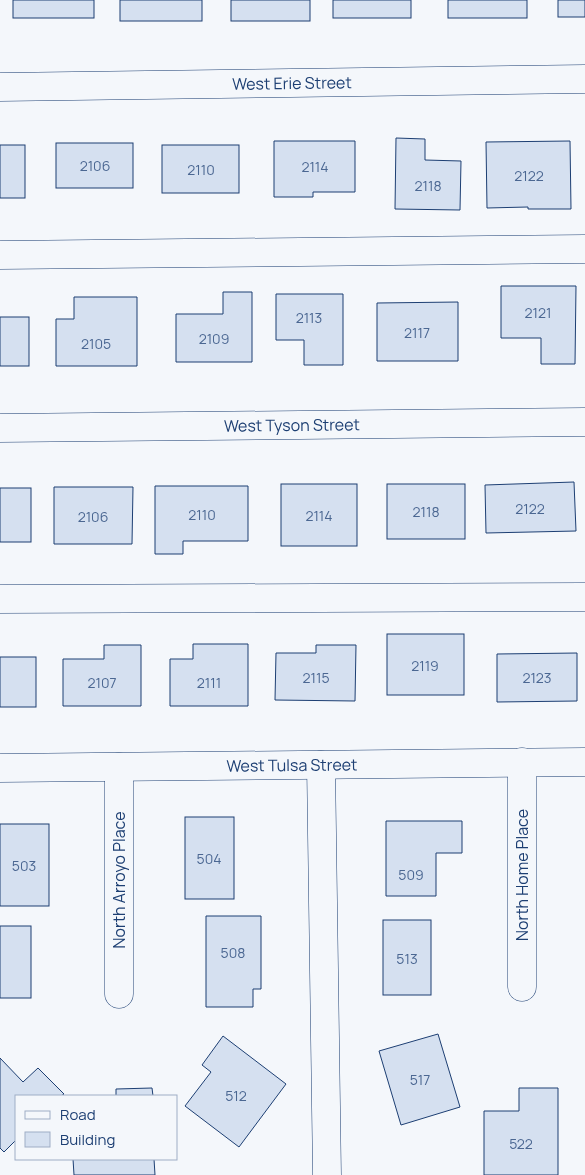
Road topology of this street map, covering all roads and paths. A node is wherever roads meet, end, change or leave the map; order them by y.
1 (585, 78) edge
2 (0, 87) edge
3 (585, 249) edge
4 (0, 255) edge
5 (585, 422) edge
6 (0, 428) edge
7 (585, 597) edge
8 (0, 599) edge
9 (522, 762) junction
10 (585, 762) edge
11 (321, 765) junction
12 (119, 767) junction
13 (0, 768) edge
14 (522, 987) dead end
15 (119, 994) dead end
16 (328, 1175) edge

1 - 2 street, West Erie Street
3 - 4 street
5 - 6 street, West Tyson Street
7 - 8 street
9 - 10 street, West Tulsa Street
9 - 11 street, West Tulsa Street
9 - 14 street, North Home Place
11 - 12 street, West Tulsa Street
11 - 16 street
12 - 13 street, West Tulsa Street
12 - 15 street, North Arroyo Place

